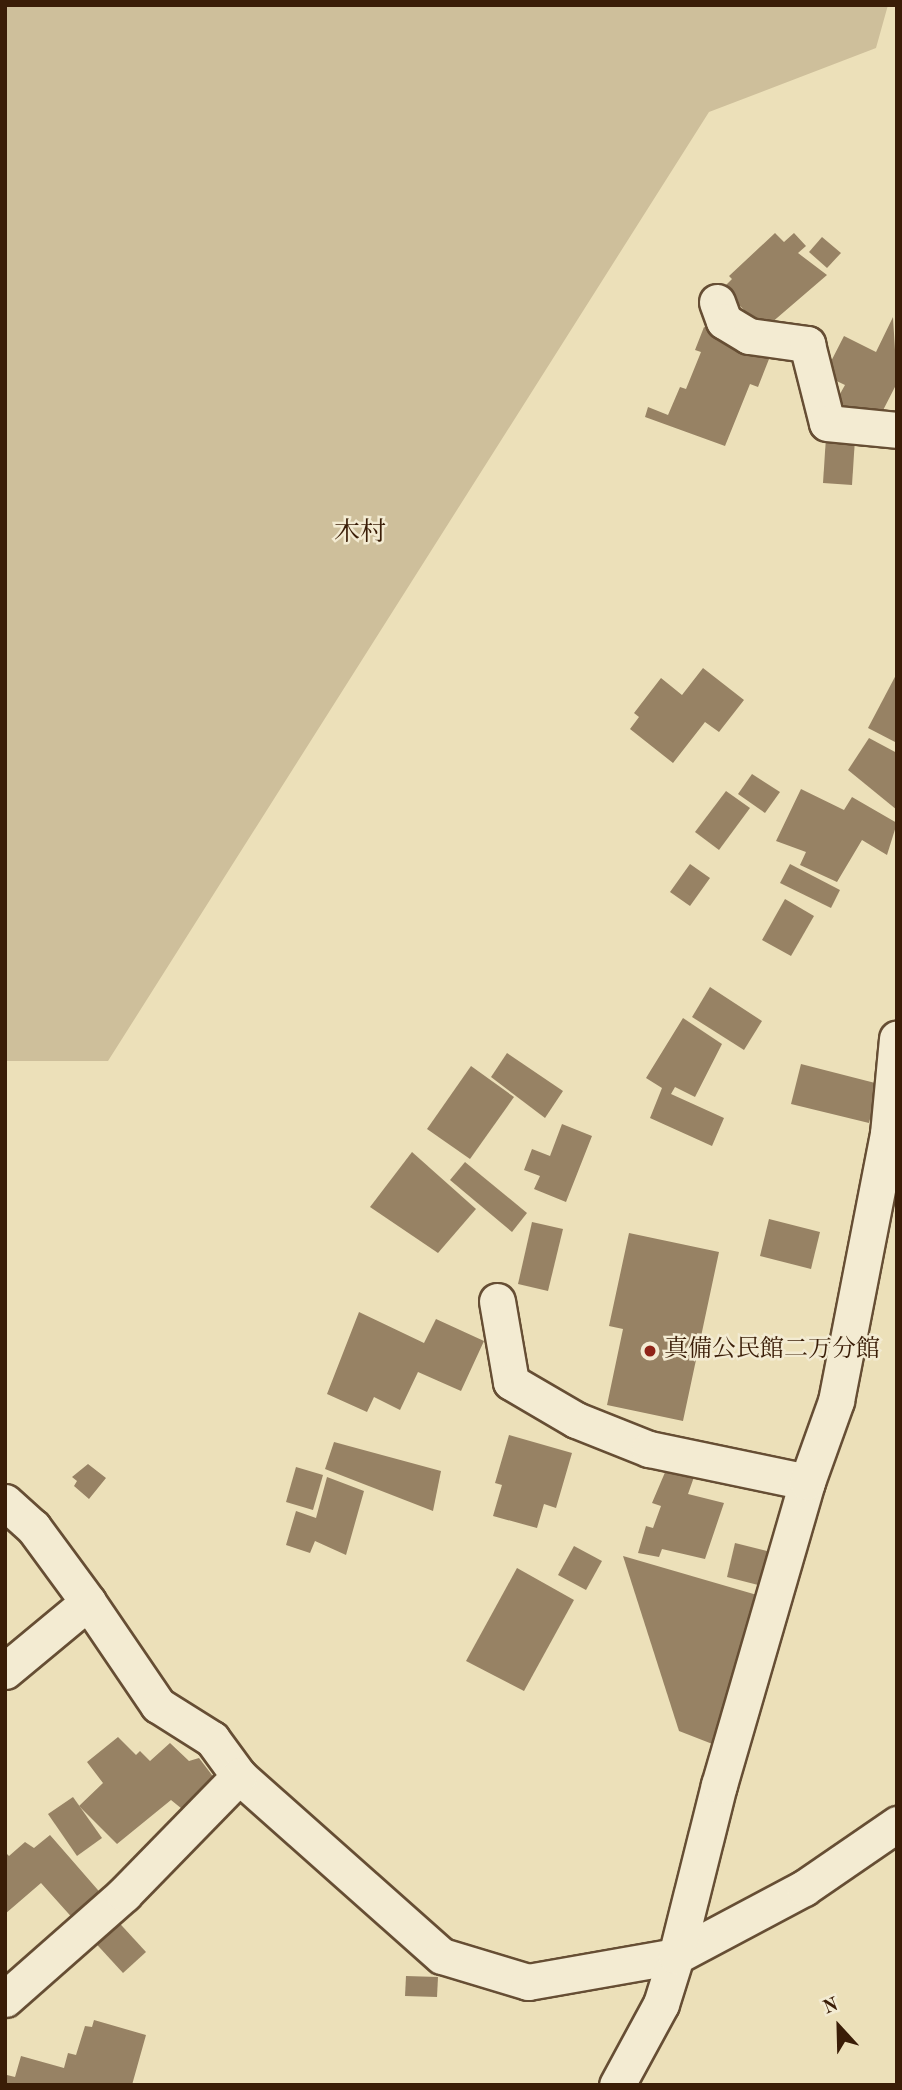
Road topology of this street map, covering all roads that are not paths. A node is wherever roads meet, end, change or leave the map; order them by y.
1 (716, 302) dead end
2 (897, 430) edge
3 (897, 1038) edge
4 (497, 1301) dead end
5 (807, 1482) junction
6 (5, 1502) edge
7 (88, 1602) junction
8 (5, 1671) edge
9 (239, 1776) junction
10 (897, 1824) edge
11 (676, 1956) junction
12 (5, 2000) edge
13 (617, 2085) edge

1 - 2 street
3 - 5 street
4 - 5 street
5 - 11 street
6 - 7 street
7 - 8 street
7 - 9 street
9 - 11 street
9 - 12 street
10 - 11 street
11 - 13 street

